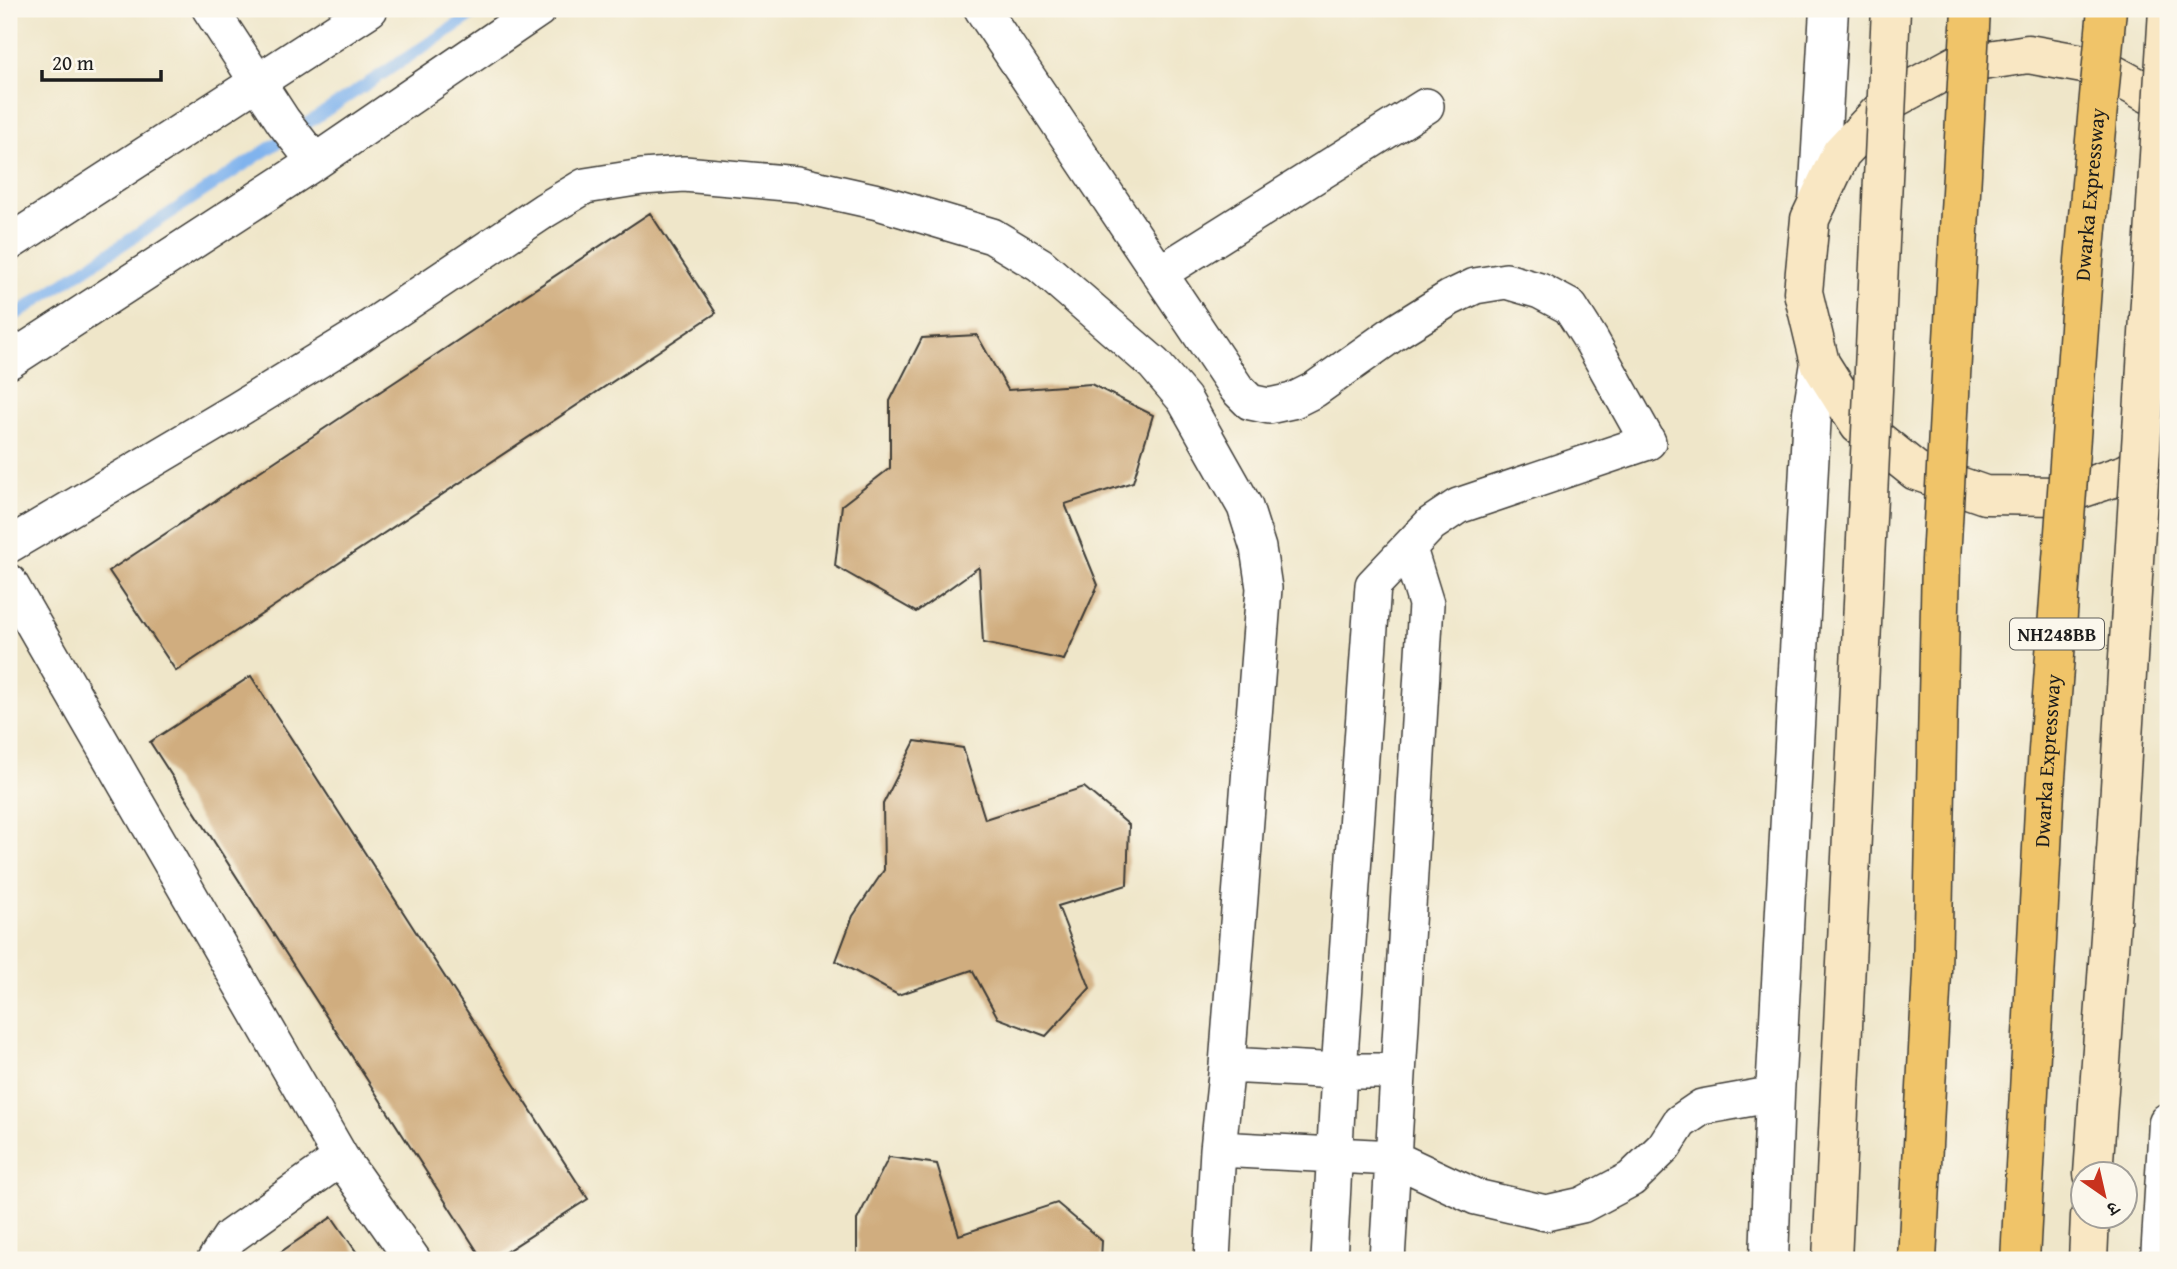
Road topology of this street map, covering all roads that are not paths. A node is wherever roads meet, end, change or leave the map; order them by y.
1 (210, 9) edge
2 (370, 9) edge
3 (539, 9) edge
4 (982, 9) edge
5 (1829, 9) edge
6 (1891, 9) edge
7 (1972, 9) edge
8 (2107, 9) edge
9 (2168, 10) edge
10 (257, 82) junction
11 (1426, 106) dead end
12 (2168, 106) edge
13 (300, 143) junction
14 (1818, 202) junction
15 (14, 229) edge
16 (1160, 273) junction
17 (9, 361) edge
18 (1820, 363) junction
19 (2168, 443) edge
20 (9, 545) edge
21 (1409, 549) junction
22 (9, 582) edge
23 (1227, 1065) junction
24 (1339, 1071) junction
25 (1398, 1071) junction
26 (1774, 1094) junction
27 (2168, 1122) edge
28 (1218, 1149) junction
29 (1334, 1155) junction
30 (341, 1158) junction
31 (1394, 1158) junction
32 (2094, 1160) edge
33 (2089, 1230) edge
34 (215, 1260) edge
35 (414, 1260) edge
36 (1212, 1260) edge
37 (1329, 1260) edge
38 (1387, 1260) edge
39 (1769, 1260) edge
40 (1832, 1260) edge
41 (1917, 1260) edge
42 (2020, 1260) edge
43 (2088, 1260) edge
44 (2160, 1260) edge

1 - 10 street
2 - 10 street
3 - 13 street
4 - 16 street
5 - 14 street
6 - 40 main road, bridge
7 - 41 highway, bridge
8 - 42 highway, Dwarka Expressway / NH248BB, bridge
9 - 32 main road, bridge
10 - 13 street
10 - 15 street
11 - 16 street
12 - 14 main road
13 - 17 street
14 - 18 main road
16 - 21 street
18 - 19 main road
18 - 26 street
20 - 23 street
21 - 24 street
21 - 25 street
22 - 30 street
23 - 24 street
23 - 28 street
24 - 25 street
24 - 29 street
25 - 31 street
26 - 31 street
26 - 39 street
27 - 44 street
28 - 29 street
28 - 36 street
29 - 31 street
29 - 37 street
30 - 34 street
30 - 35 street
31 - 38 street
33 - 43 main road

